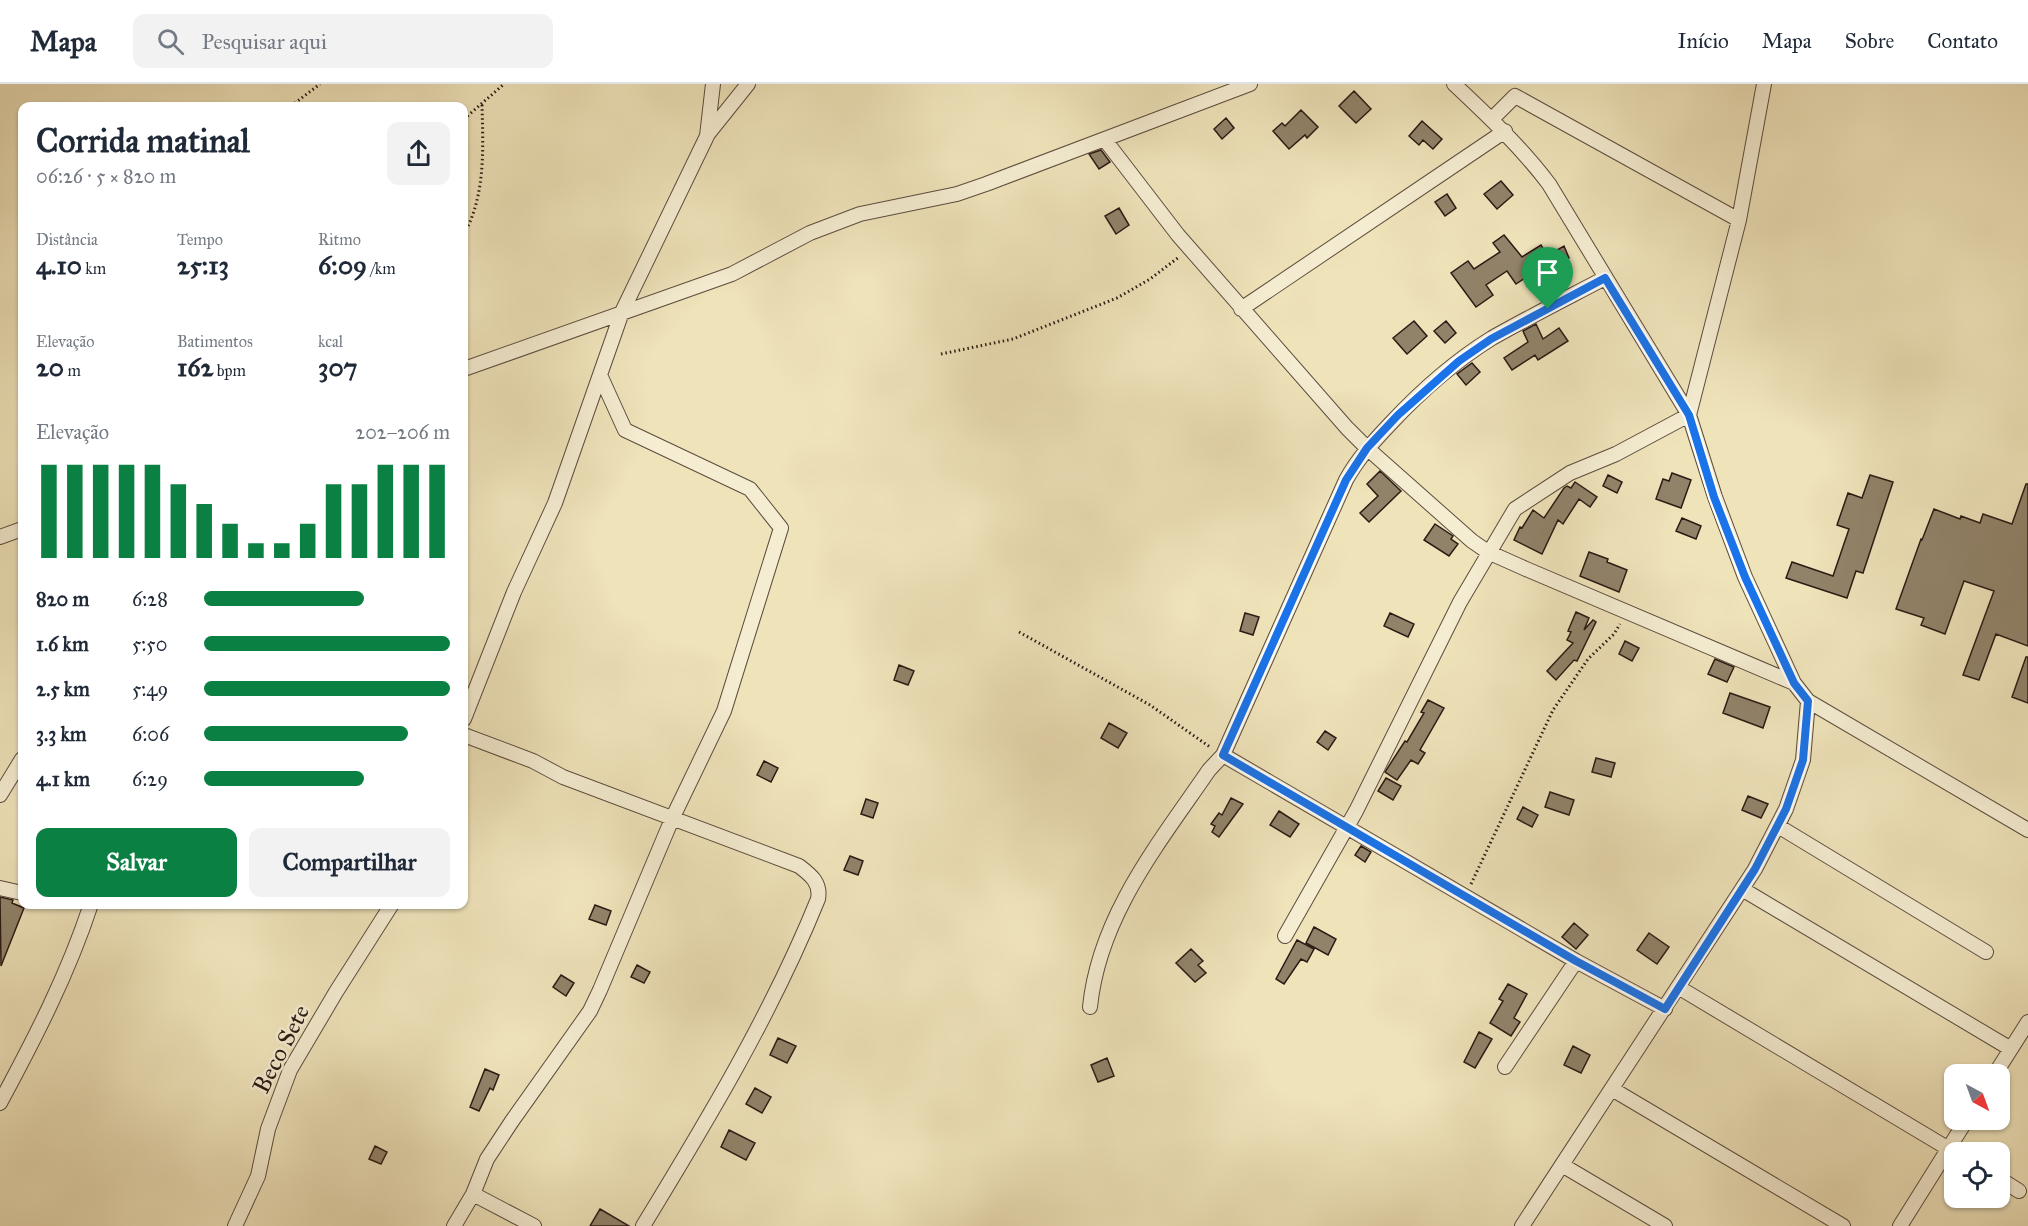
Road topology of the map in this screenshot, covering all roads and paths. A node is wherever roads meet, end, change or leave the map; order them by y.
1 (320, 84) edge
2 (504, 84) edge
3 (713, 84) edge
4 (748, 84) edge
5 (1250, 84) edge
6 (1454, 84) edge
7 (1764, 84) edge
8 (296, 102) edge
9 (482, 104) junction
10 (468, 116) edge
11 (1492, 119) junction
12 (1505, 131) junction
13 (707, 136) junction
14 (1105, 140) junction
15 (1739, 220) junction
16 (468, 222) edge
17 (1190, 249) junction
18 (1605, 278) junction
19 (1241, 309) junction
20 (622, 312) junction
21 (941, 354) dead end
22 (468, 368) edge
23 (600, 375) junction
24 (1689, 415) junction
25 (1367, 448) junction
26 (18, 530) edge
27 (0, 537) edge
28 (1488, 552) junction
29 (1627, 612) junction
30 (1019, 632) dead end
31 (1794, 683) junction
32 (1808, 701) junction
33 (468, 709) edge
34 (468, 737) edge
35 (1223, 755) junction
36 (18, 766) edge
37 (0, 795) edge
38 (672, 819) junction
39 (1778, 826) junction
40 (1347, 828) junction
41 (2028, 830) edge
42 (0, 888) edge
43 (1742, 889) junction
44 (18, 892) edge
45 (1465, 897) junction
46 (87, 909) edge
47 (389, 909) edge
48 (1285, 936) dead end
49 (1986, 952) dead end
50 (1576, 961) junction
51 (1678, 987) junction
52 (1090, 1007) dead end
53 (1665, 1009) junction
54 (2028, 1022) edge
55 (2011, 1049) junction
56 (2001, 1064) edge
57 (1505, 1066) dead end
58 (1612, 1089) junction
59 (0, 1103) edge
60 (1944, 1146) edge
61 (1944, 1160) edge
62 (1562, 1165) junction
63 (2010, 1185) edge
64 (2019, 1191) dead end
65 (473, 1194) junction
66 (235, 1226) edge
67 (454, 1226) edge
68 (534, 1226) edge
69 (643, 1226) edge
70 (1522, 1226) edge
71 (1665, 1226) edge
72 (1843, 1226) edge
73 (1899, 1226) edge

1 - 8 path
2 - 9 path
3 - 13 street
4 - 13 street
5 - 14 street
6 - 11 street
7 - 15 street
9 - 10 path
9 - 16 path
11 - 12 street
11 - 15 street
12 - 18 street
12 - 19 street
13 - 20 street
14 - 17 street
14 - 20 street
15 - 24 street
17 - 19 street
17 - 21 path
18 - 24 street
18 - 25 street
19 - 25 street
20 - 22 street
20 - 23 street
23 - 33 street
23 - 38 street
24 - 28 street
24 - 31 street
25 - 28 street
25 - 35 street
26 - 27 street
28 - 29 street
28 - 40 street
29 - 31 street
29 - 45 path
30 - 35 path
31 - 32 street
32 - 39 street
32 - 41 street
34 - 38 street
35 - 40 street
35 - 52 street
36 - 37 street
38 - 65 street
38 - 69 street
39 - 43 street
39 - 49 street
40 - 45 street
40 - 48 street
42 - 44 street
43 - 51 street
43 - 55 street
45 - 50 street
46 - 59 street
47 - 66 street, Beco Sete
50 - 53 street
50 - 57 street
51 - 53 street
51 - 60 street
53 - 58 street
54 - 55 street
55 - 56 street
58 - 62 street
58 - 72 street
61 - 73 street
62 - 70 street
62 - 71 street
63 - 64 street
65 - 67 street
65 - 68 street

